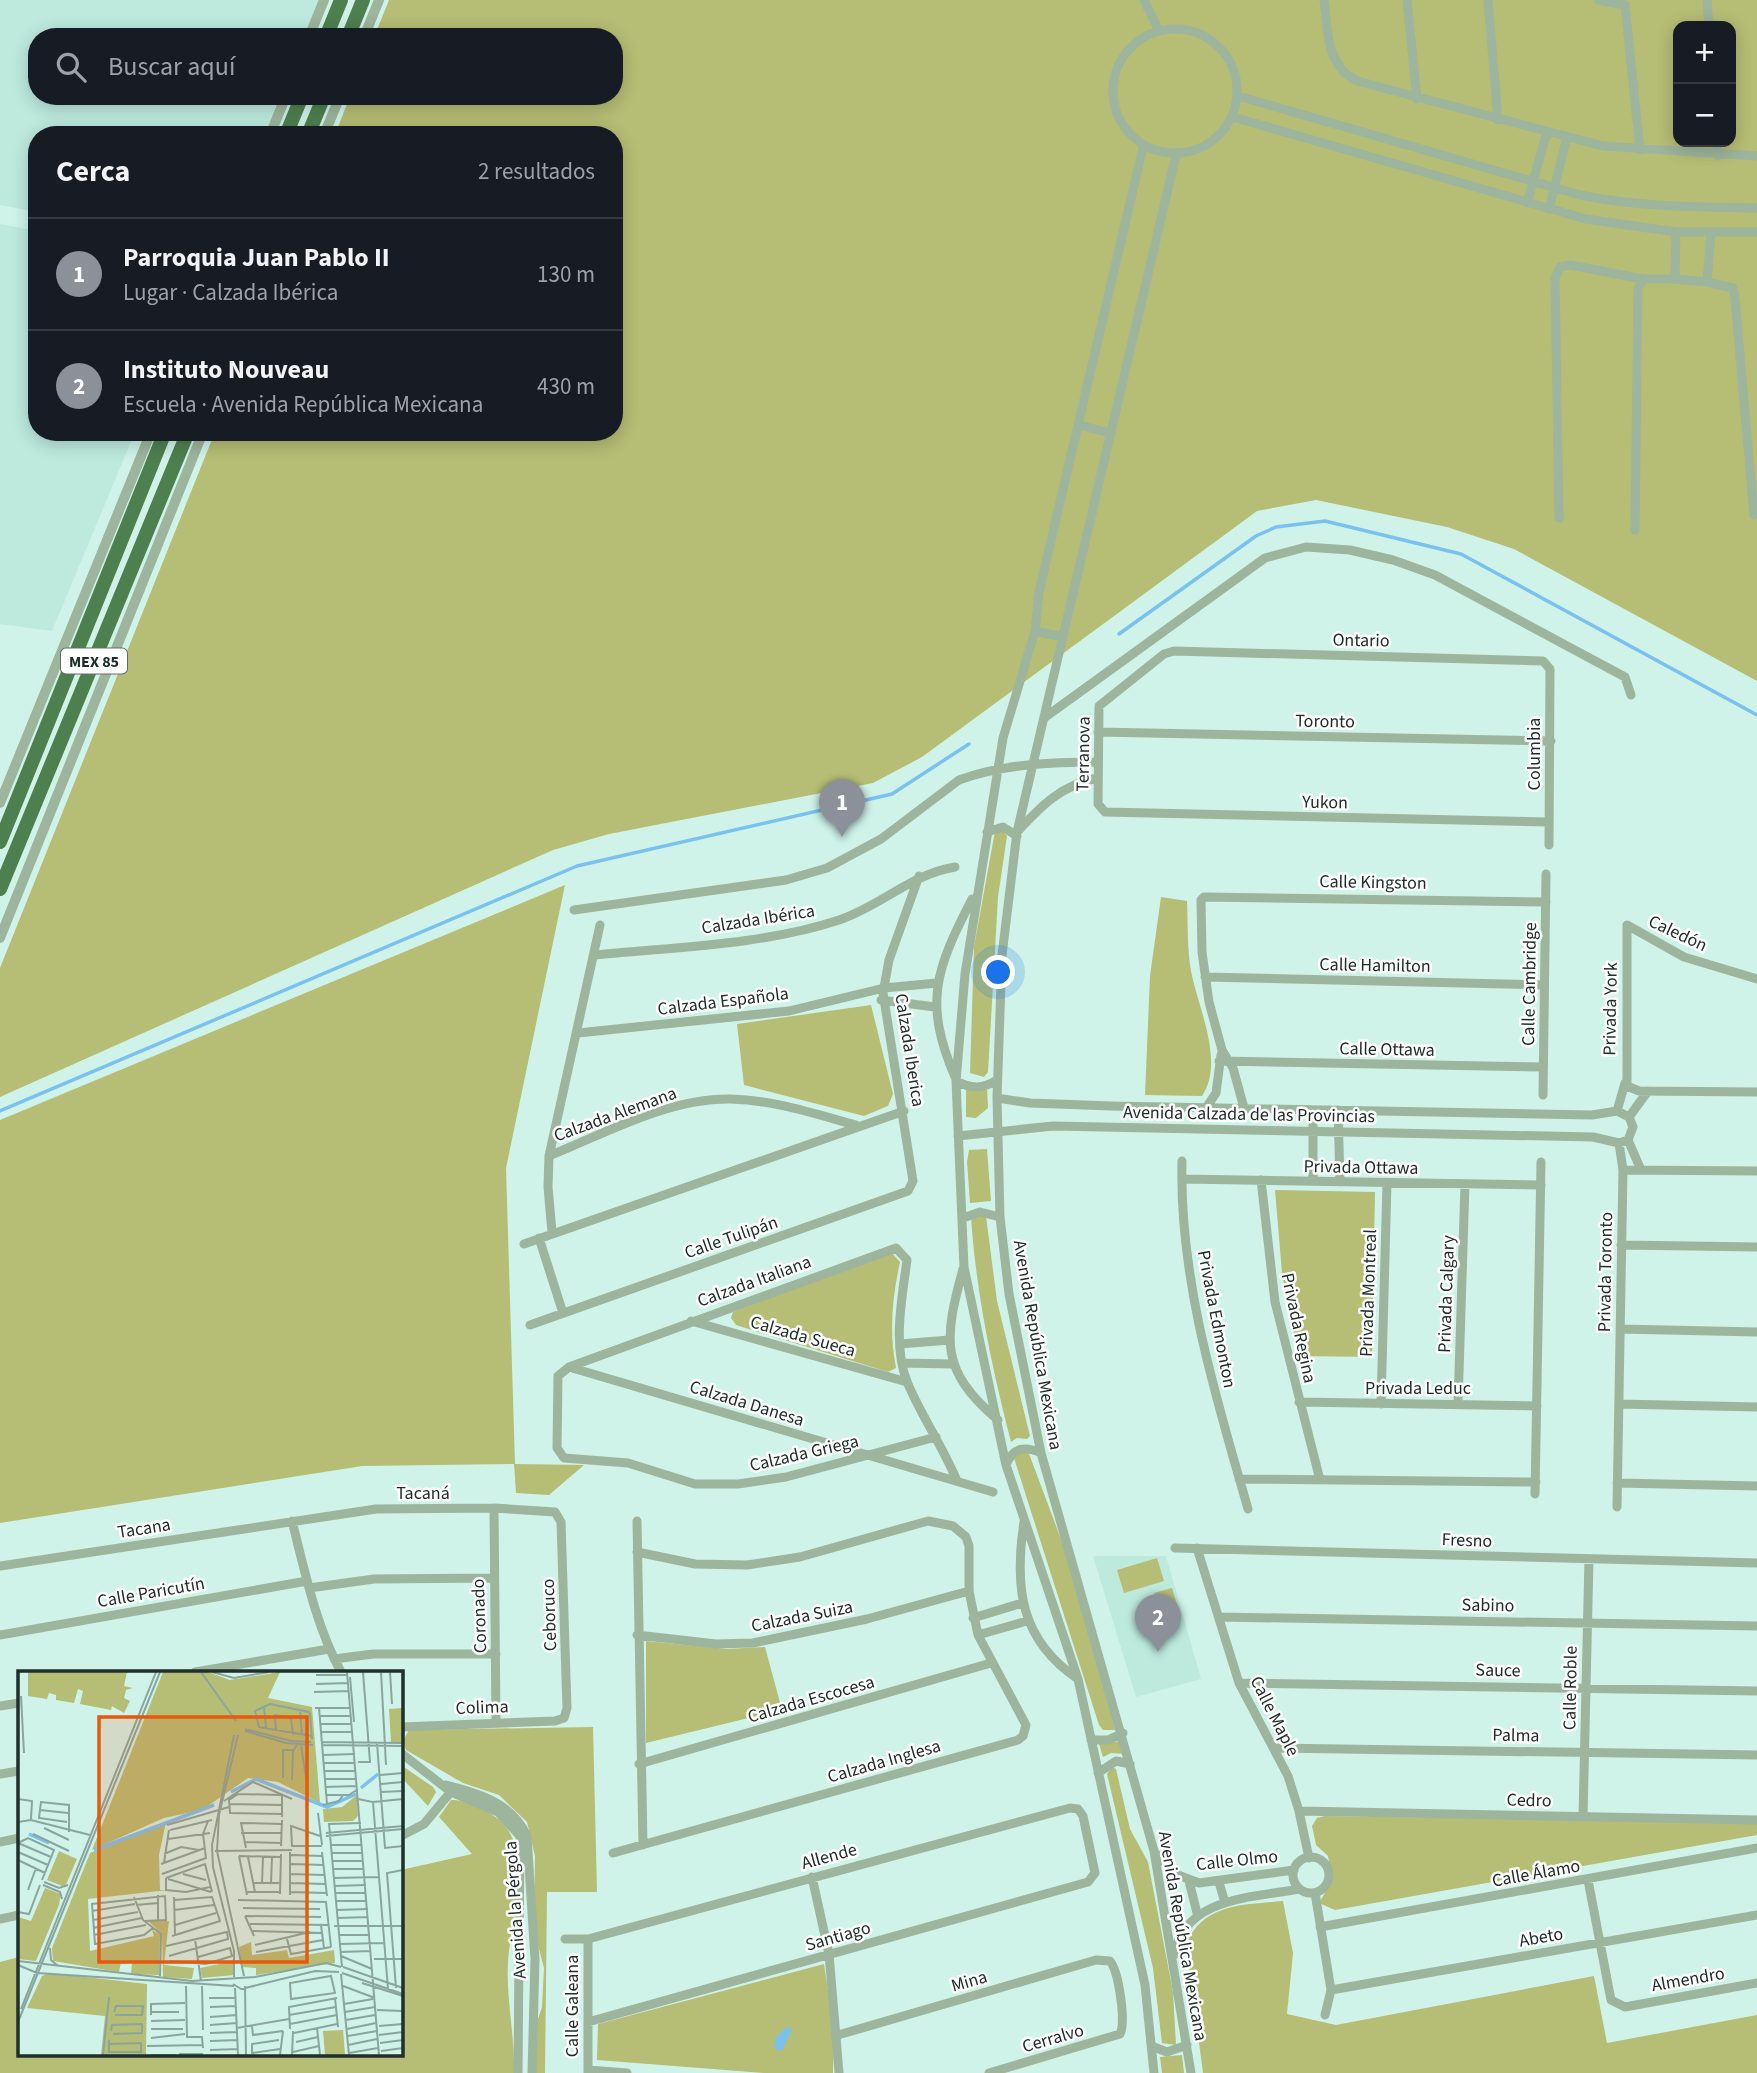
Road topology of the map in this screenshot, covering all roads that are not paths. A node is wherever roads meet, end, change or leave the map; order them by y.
1 (324, 0) edge
2 (341, 0) edge
3 (363, 0) edge
4 (379, 0) edge
5 (1144, 0) edge
6 (1324, 0) edge
7 (1407, 0) edge
8 (1488, 0) edge
9 (1598, 0) edge
10 (1707, 0) edge
11 (1624, 2) edge
12 (1709, 21) edge
13 (313, 28) edge
14 (330, 28) edge
15 (352, 28) edge
16 (368, 28) edge
17 (1159, 31) junction
18 (1238, 96) junction
19 (1418, 99) junction
20 (282, 105) edge
21 (293, 105) edge
22 (298, 105) edge
23 (321, 105) edge
24 (336, 105) edge
25 (293, 117) junction
26 (1233, 117) junction
27 (1498, 120) junction
28 (274, 126) edge
29 (290, 126) edge
30 (312, 126) edge
31 (328, 126) edge
32 (1547, 132) junction
33 (1567, 137) junction
34 (1143, 147) junction
35 (1717, 147) edge
36 (1640, 150) junction
37 (1176, 155) junction
38 (1718, 156) junction
39 (1757, 156) edge
40 (1534, 181) junction
41 (1555, 188) junction
42 (1527, 203) junction
43 (1757, 208) edge
44 (1549, 209) junction
45 (1756, 231) edge
46 (1676, 232) junction
47 (1711, 233) junction
48 (1643, 279) junction
49 (1675, 279) junction
50 (1707, 282) junction
51 (1079, 425) junction
52 (1110, 433) junction
53 (147, 441) edge
54 (161, 441) edge
55 (187, 441) edge
56 (199, 441) edge
57 (1754, 515) dead end
58 (1559, 518) dead end
59 (1635, 530) dead end
60 (1035, 631) junction
61 (1062, 638) junction
62 (1174, 651) joint
63 (1547, 663) joint
64 (1631, 695) dead end
65 (1044, 718) junction
66 (1098, 732) junction
67 (1551, 741) junction
68 (1098, 762) junction
69 (1033, 766) junction
70 (997, 770) junction
71 (1097, 778) junction
72 (0, 803) edge
73 (1101, 811) joint
74 (1549, 822) junction
75 (987, 832) junction
76 (1017, 834) junction
77 (0, 842) edge
78 (1549, 845) dead end
79 (955, 867) dead end
80 (1546, 874) dead end
81 (919, 876) junction
82 (0, 889) edge
83 (976, 891) junction
84 (1546, 902) junction
85 (574, 910) dead end
86 (4, 918) edge
87 (600, 925) dead end
88 (1627, 925) joint
89 (0, 938) edge
90 (595, 955) junction
91 (1205, 977) junction
92 (1757, 978) edge
93 (937, 983) junction
94 (1544, 985) junction
95 (884, 988) junction
96 (871, 993) junction
97 (883, 1001) junction
98 (935, 1007) junction
99 (578, 1033) junction
100 (1224, 1061) junction
101 (1543, 1067) junction
102 (997, 1080) junction
103 (956, 1081) junction
104 (1628, 1086) junction
105 (1648, 1091) junction
106 (1757, 1092) edge
107 (1543, 1095) dead end
108 (997, 1098) junction
109 (1206, 1108) junction
110 (1244, 1108) junction
111 (1312, 1110) junction
112 (1338, 1110) junction
113 (904, 1111) junction
114 (1617, 1111) junction
115 (1629, 1116) junction
116 (857, 1125) junction
117 (1313, 1130) junction
118 (1339, 1131) junction
119 (997, 1132) junction
120 (958, 1136) junction
121 (1624, 1141) junction
122 (549, 1156) junction
123 (1182, 1161) dead end
124 (1541, 1162) dead end
125 (1623, 1170) junction
126 (1641, 1170) junction
127 (1757, 1171) edge
128 (1182, 1179) junction
129 (1261, 1180) junction
130 (1313, 1181) junction
131 (1340, 1182) junction
132 (1387, 1183) junction
133 (1465, 1184) junction
134 (1541, 1185) junction
135 (908, 1191) joint
136 (1000, 1217) junction
137 (963, 1218) junction
138 (552, 1232) junction
139 (539, 1238) junction
140 (524, 1244) dead end
141 (1621, 1245) junction
142 (1757, 1247) edge
143 (964, 1267) junction
144 (563, 1313) junction
145 (691, 1321) junction
146 (530, 1325) dead end
147 (1620, 1329) junction
148 (1757, 1332) edge
149 (949, 1340) junction
150 (900, 1345) junction
151 (903, 1363) junction
152 (952, 1364) junction
153 (569, 1367) junction
154 (907, 1382) junction
155 (1299, 1402) junction
156 (1381, 1404) junction
157 (1458, 1404) junction
158 (1619, 1404) junction
159 (1537, 1406) junction
160 (1757, 1407) edge
161 (998, 1420) junction
162 (936, 1437) junction
163 (1041, 1453) junction
164 (866, 1455) junction
165 (1006, 1465) junction
166 (1239, 1479) junction
167 (1320, 1480) junction
168 (957, 1481) junction
169 (1536, 1482) junction
170 (1617, 1483) junction
171 (1757, 1486) edge
172 (993, 1492) dead end
173 (1535, 1494) dead end
174 (1617, 1507) dead end
175 (494, 1508) junction
176 (1248, 1509) dead end
177 (555, 1512) joint
178 (1024, 1520) junction
179 (292, 1521) junction
180 (637, 1521) dead end
181 (1175, 1548) dead end
182 (1197, 1548) junction
183 (636, 1552) junction
184 (1589, 1559) junction
185 (1757, 1563) edge
186 (0, 1566) edge
187 (494, 1578) junction
188 (308, 1584) junction
189 (969, 1591) junction
190 (1022, 1602) junction
191 (1219, 1617) junction
192 (973, 1618) junction
193 (1027, 1621) junction
194 (1587, 1622) junction
195 (1757, 1626) edge
196 (637, 1634) junction
197 (0, 1635) edge
198 (978, 1635) junction
199 (329, 1649) junction
200 (496, 1654) junction
201 (334, 1659) junction
202 (991, 1663) junction
203 (201, 1671) edge
204 (340, 1671) edge
205 (1078, 1679) junction
206 (1239, 1683) junction
207 (1586, 1687) junction
208 (1757, 1691) edge
209 (18, 1703) edge
210 (0, 1706) edge
211 (564, 1718) joint
212 (496, 1722) junction
213 (402, 1727) edge
214 (1123, 1733) junction
215 (1091, 1740) junction
216 (1274, 1748) junction
217 (1584, 1751) junction
218 (402, 1754) edge
219 (1757, 1755) edge
220 (1130, 1764) junction
221 (639, 1765) junction
222 (18, 1771) edge
223 (1098, 1773) junction
224 (0, 1774) edge
225 (453, 1790) junction
226 (1299, 1811) junction
227 (1584, 1817) junction
228 (1757, 1820) edge
229 (402, 1836) edge
230 (18, 1839) edge
231 (0, 1842) edge
232 (643, 1844) junction
233 (1757, 1848) edge
234 (1154, 1851) junction
235 (613, 1853) dead end
236 (1309, 1858) junction
237 (1294, 1870) junction
238 (812, 1877) junction
239 (1094, 1877) joint
240 (1588, 1880) junction
241 (1189, 1881) junction
242 (1219, 1882) junction
243 (1299, 1889) junction
244 (1315, 1893) junction
245 (1225, 1903) junction
246 (1197, 1913) junction
247 (18, 1915) edge
248 (1757, 1915) edge
249 (0, 1919) edge
250 (1320, 1927) junction
251 (565, 1939) dead end
252 (588, 1939) junction
253 (519, 1941) junction
254 (533, 1941) junction
255 (1599, 1943) junction
256 (829, 1954) junction
257 (1172, 1960) junction
258 (1757, 1983) edge
259 (1331, 1990) junction
260 (1325, 2015) dead end
261 (588, 2022) junction
262 (1123, 2028) joint
263 (518, 2030) junction
264 (533, 2031) junction
265 (838, 2035) junction
266 (1186, 2045) junction
267 (1154, 2048) junction
268 (588, 2071) edge
269 (518, 2073) edge
270 (532, 2073) edge
271 (627, 2073) edge
272 (839, 2073) edge
273 (989, 2073) edge
274 (1154, 2073) edge
275 (1191, 2073) edge

1 - 13 street
2 - 14 highway
3 - 15 highway
4 - 16 street
5 - 17 street
6 - 19 street
7 - 19 street
8 - 27 street
9 - 11 street
10 - 12 street
11 - 36 street
17 - 18 street
17 - 34 street
18 - 26 street
18 - 40 street
19 - 27 street
20 - 28 street
21 - 25 highway
22 - 25 highway
23 - 30 highway
24 - 31 street
25 - 29 highway
26 - 37 street
26 - 42 street
27 - 32 street
32 - 33 street
32 - 40 street
33 - 36 street
33 - 41 street
34 - 37 street
34 - 51 street
35 - 38 street
36 - 38 street
37 - 52 street, Avenida República Mexicana
38 - 39 street
40 - 41 street
40 - 42 street
41 - 43 street
41 - 44 street
42 - 44 street
44 - 46 street
45 - 47 street
46 - 47 street
46 - 49 street
47 - 50 street
48 - 49 street
48 - 58 street
48 - 59 street
49 - 50 street
50 - 57 street
51 - 52 street
51 - 60 street
52 - 61 street, Avenida República Mexicana
53 - 72 street
54 - 77 highway, MEX 85
55 - 82 highway, MEX 85
56 - 86 street
60 - 61 street
60 - 70 street
61 - 65 street, Avenida República Mexicana
62 - 63 street, Ontario
62 - 66 street, Terranova
63 - 67 street, Columbia
64 - 65 street
65 - 69 street, Avenida República Mexicana
66 - 67 street, Toronto
66 - 68 street, Terranova
67 - 74 street, Columbia
68 - 69 street
68 - 71 street, Terranova
69 - 70 street
69 - 76 street, Avenida República Mexicana
70 - 75 street
70 - 85 street
71 - 73 street, Terranova
71 - 76 street
73 - 74 street, Yukon
74 - 78 street, Columbia
75 - 76 street
75 - 83 street
76 - 102 street, Avenida República Mexicana
79 - 81 street, Calzada Ibérica
80 - 84 street, Calle Cambridge
81 - 90 street, Calzada Ibérica
81 - 95 street, Calzada Iberica
83 - 93 street
83 - 103 street
84 - 91 street, Calle Kingston
84 - 94 street, Calle Cambridge
86 - 89 street
87 - 90 street
88 - 92 street, Caledón
88 - 104 street, Privada York
90 - 99 street
91 - 94 street, Calle Hamilton
91 - 100 street
93 - 95 street, Calzada Española
93 - 98 street
94 - 101 street, Calle Cambridge
95 - 96 street, Calzada Española
95 - 97 street, Calzada Iberica
96 - 97 street
96 - 99 street, Calzada Española
97 - 98 street
97 - 113 street, Calzada Iberica
98 - 103 street
99 - 122 street
100 - 101 street, Calle Ottawa
100 - 109 street
100 - 110 street
101 - 107 street, Calle Cambridge
102 - 103 street
102 - 108 street, Avenida República Mexicana
103 - 120 street
104 - 105 street
104 - 114 street, Privada York
105 - 106 street
105 - 115 street
108 - 109 street, Avenida Calzada de las Provincias
108 - 119 street, Avenida República Mexicana
109 - 110 street, Avenida Calzada de las Provincias
110 - 111 street, Avenida Calzada de las Provincias
111 - 112 street, Avenida Calzada de las Provincias
111 - 117 street
112 - 114 street, Avenida Calzada de las Provincias
112 - 118 street
113 - 116 street
113 - 135 street, Calzada Iberica
114 - 115 street
115 - 121 street
116 - 122 street, Calzada Alemana
116 - 138 street
117 - 118 street, Avenida Calzada de las Provincias
117 - 119 street, Avenida Calzada de las Provincias
117 - 130 street
118 - 121 street, Avenida Calzada de las Provincias
118 - 131 street
119 - 120 street, Avenida Calzada de las Provincias
119 - 136 street, Avenida República Mexicana
120 - 137 street
121 - 125 street, Privada Toronto
121 - 126 street
122 - 138 street
123 - 128 street, Privada Edmonton
124 - 134 street
125 - 126 street
125 - 141 street, Privada Toronto
126 - 127 street
128 - 129 street, Privada Ottawa
128 - 166 street, Privada Edmonton
129 - 130 street, Privada Ottawa
129 - 155 street, Privada Regina
130 - 131 street, Privada Ottawa
131 - 132 street, Privada Ottawa
132 - 133 street, Privada Ottawa
132 - 156 street, Privada Montreal
133 - 134 street, Privada Ottawa
133 - 157 street, Privada Calgary
134 - 159 street
135 - 144 street, Calle Tulipán
136 - 137 street
136 - 163 street, Avenida República Mexicana
137 - 143 street
138 - 139 street
139 - 140 street
139 - 144 street
141 - 142 street
141 - 147 street, Privada Toronto
143 - 149 street
143 - 161 street
144 - 146 street, Calle Tulipán
145 - 150 street, Calzada Italiana
145 - 153 street, Calzada Italiana
145 - 154 street, Calzada Sueca
147 - 148 street
147 - 158 street, Privada Toronto
149 - 150 street
149 - 152 street
150 - 151 street
151 - 152 street
151 - 154 street
152 - 161 street
153 - 164 street, Calzada Danesa
153 - 164 street, Calzada Griega
154 - 162 street
155 - 156 street, Privada Leduc
155 - 167 street, Privada Regina
156 - 157 street, Privada Leduc
157 - 159 street, Privada Leduc
158 - 160 street
158 - 170 street, Privada Toronto
159 - 169 street
161 - 165 street
162 - 164 street, Calzada Griega
162 - 168 street
163 - 165 street
163 - 214 street, Avenida República Mexicana
164 - 168 street, Calzada Danesa
165 - 178 street
166 - 167 street
166 - 176 street, Privada Edmonton
167 - 169 street
168 - 172 street, Calzada Danesa
169 - 173 street
170 - 171 street
170 - 174 street, Privada Toronto
175 - 177 street, Tacaná
175 - 179 street, Tacaná
175 - 187 street, Coronado
177 - 211 street, Ceboruco
178 - 190 street
178 - 205 street
179 - 186 street, Tacana
179 - 188 street
180 - 183 street
181 - 182 street, Fresno
182 - 184 street, Fresno
182 - 191 street, Calle Maple
183 - 189 street, Calzada Inglesa
183 - 196 street
184 - 185 street, Fresno
184 - 194 street, Calle Roble
187 - 188 street, Calle Paricutín
187 - 200 street, Coronado
188 - 197 street, Calle Paricutín
188 - 199 street
189 - 192 street, Calzada Inglesa
189 - 196 street, Calzada Suiza
190 - 192 street
190 - 193 street
191 - 194 street, Sabino
191 - 206 street, Calle Maple
192 - 198 street, Calzada Inglesa
193 - 198 street
193 - 205 street
194 - 195 street, Sabino
194 - 207 street, Calle Roble
196 - 221 street
198 - 202 street, Calzada Inglesa
199 - 201 street
199 - 203 street
200 - 201 street
200 - 212 street, Coronado
201 - 204 street
202 - 221 street, Calzada Escocesa
202 - 232 street, Calzada Inglesa
205 - 215 street
206 - 207 street, Sauce
206 - 216 street, Calle Maple
207 - 208 street, Sauce
207 - 217 street, Calle Roble
209 - 210 street
211 - 212 street, Colima
212 - 213 street, Colima
214 - 215 street
214 - 220 street, Avenida República Mexicana
215 - 223 street
216 - 217 street, Palma
216 - 226 street, Calle Maple
217 - 219 street, Palma
217 - 227 street, Calle Roble
218 - 225 street
220 - 223 street
220 - 234 street, Avenida República Mexicana
221 - 232 street
222 - 224 street
223 - 267 street
225 - 229 street
225 - 253 street, Avenida la Pérgola
225 - 254 street, Avenida la Pérgola
226 - 227 street, Cedro
226 - 236 street, Calle Maple
227 - 228 street, Cedro
230 - 231 street
232 - 235 street, Calzada Inglesa
233 - 240 street, Calle Álamo
234 - 241 street, Calle Olmo
234 - 257 street, Avenida República Mexicana
236 - 237 street
236 - 244 street
237 - 242 street, Calle Olmo
237 - 243 street
238 - 239 street, Allende
238 - 252 street, Allende
238 - 256 street
239 - 256 street, Santiago
240 - 250 street, Calle Álamo
240 - 255 street
241 - 242 street, Calle Olmo
241 - 246 street
242 - 245 street
243 - 244 street
243 - 245 street, Calle Olmo
244 - 250 street
245 - 246 street, Calle Olmo
246 - 257 street
247 - 249 street
248 - 255 street, Abeto
250 - 259 street
251 - 252 street, Allende
252 - 261 street, Calle Galeana
253 - 254 street
253 - 263 street, Avenida la Pérgola
254 - 264 street, Avenida la Pérgola
255 - 258 street, Almendro
255 - 259 street, Abeto
256 - 261 street, Santiago
256 - 265 street
257 - 266 street, Avenida República Mexicana
259 - 260 street
261 - 268 street, Calle Galeana
262 - 265 street, Mina
262 - 273 street, Cerralvo
263 - 264 street
263 - 269 street, Avenida la Pérgola
264 - 270 street, Avenida la Pérgola
265 - 272 street
266 - 267 street
266 - 275 street, Avenida República Mexicana
267 - 274 street
268 - 271 street

